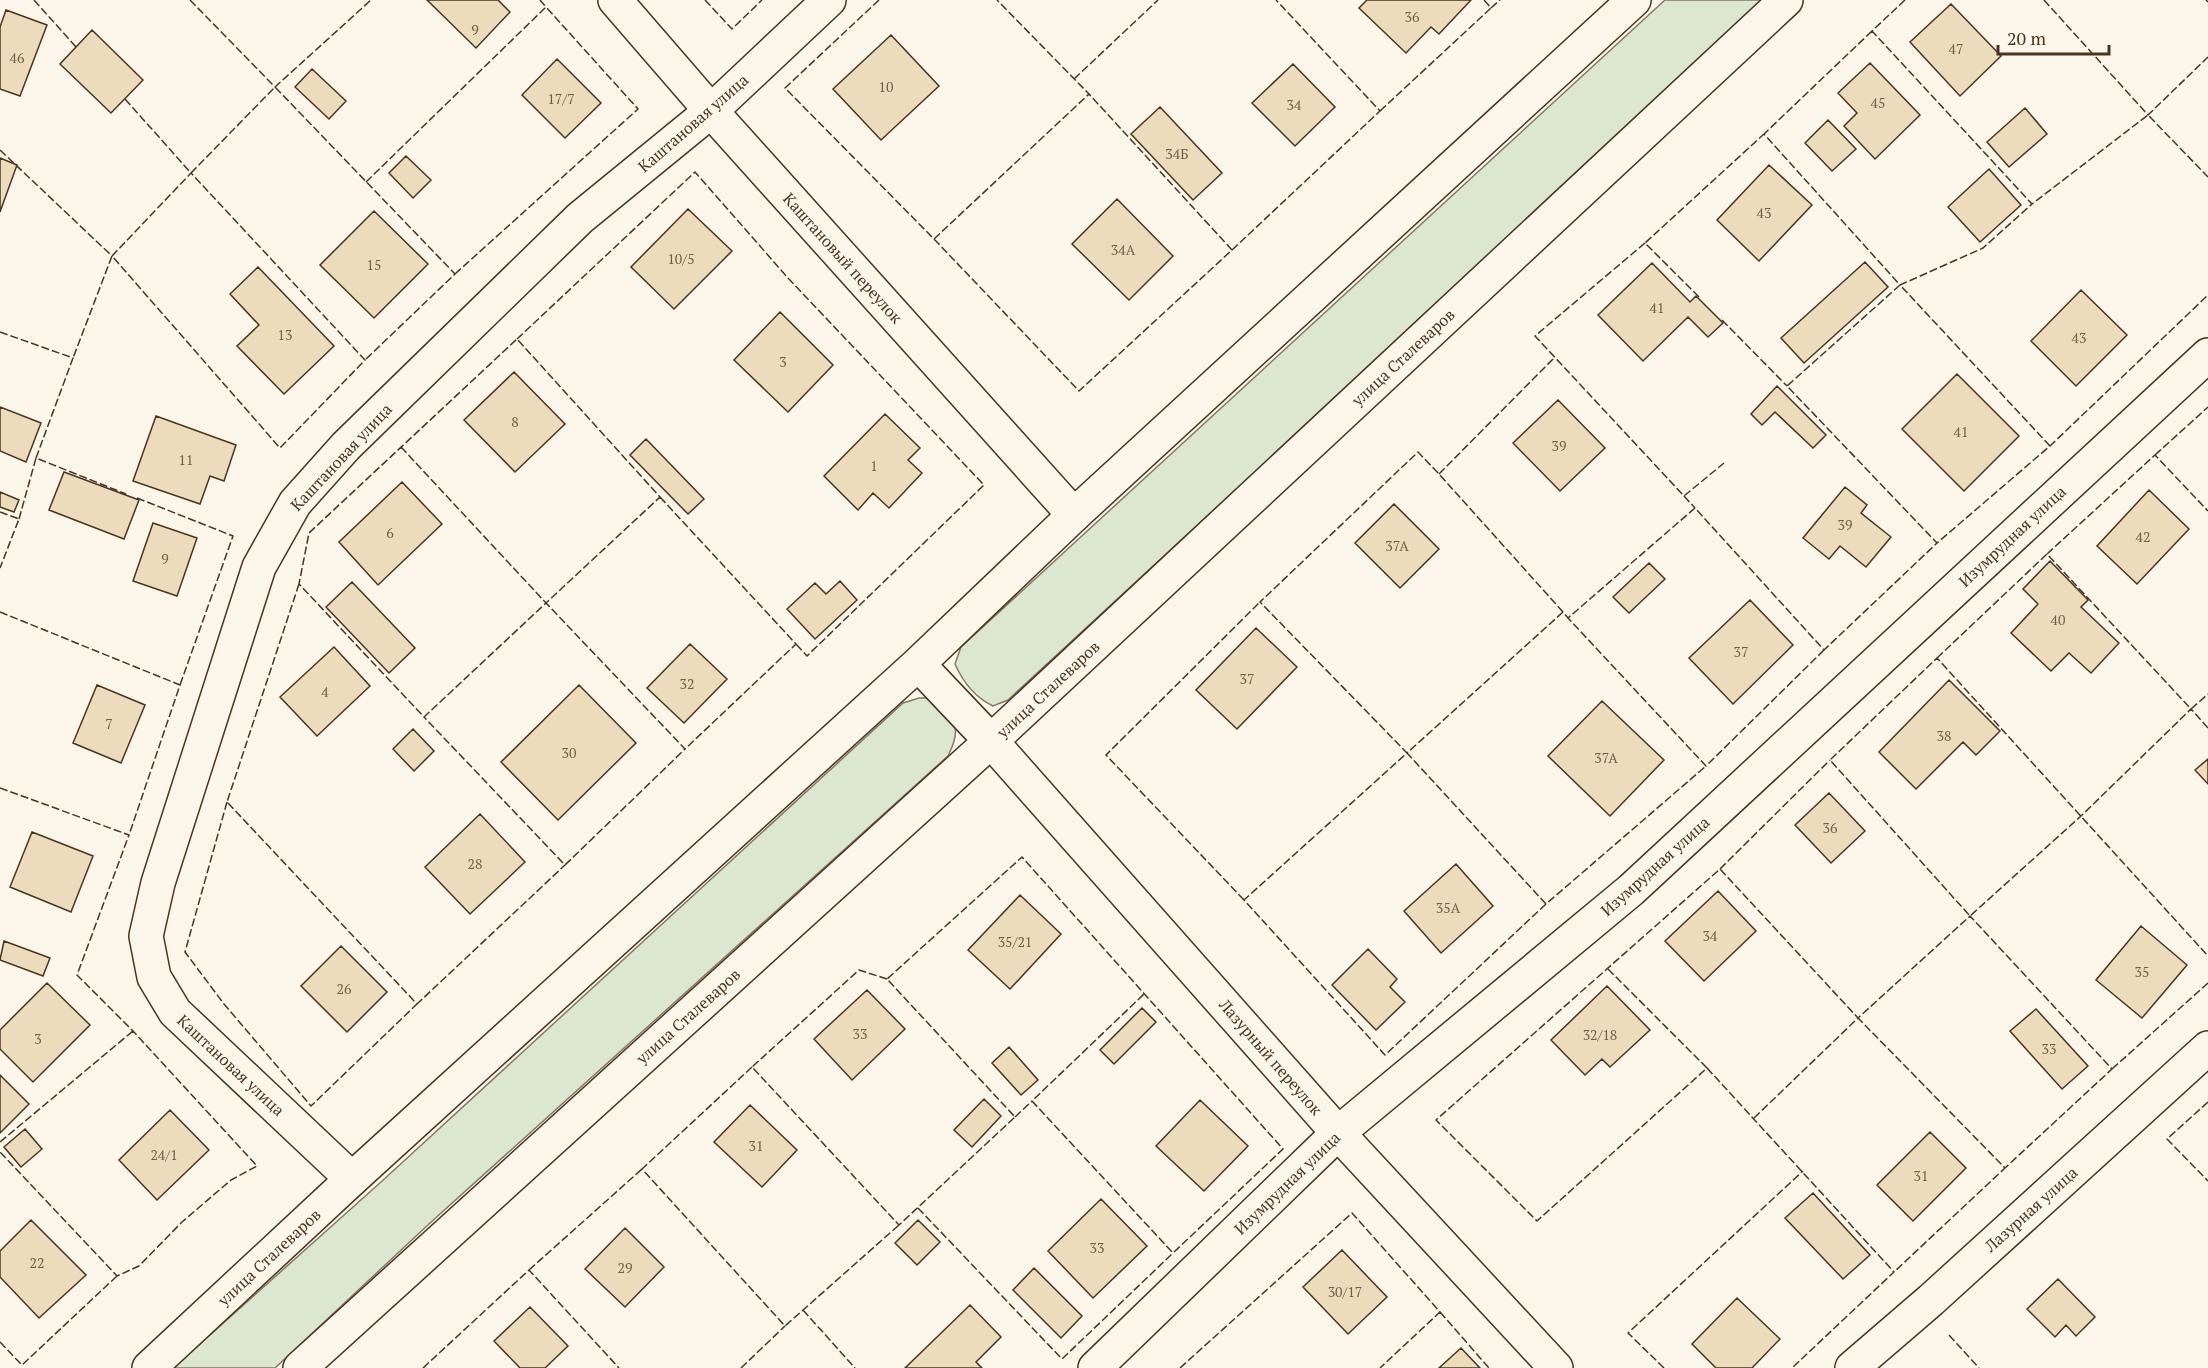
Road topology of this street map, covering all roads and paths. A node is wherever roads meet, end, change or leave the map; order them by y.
1 (615, 0) edge
2 (829, 0) edge
3 (1634, 0) edge
4 (1786, 0) edge
5 (711, 111) junction
6 (2208, 356) edge
7 (1074, 515) junction
8 (918, 664) junction
9 (991, 741) junction
10 (2208, 1047) edge
11 (1338, 1134) junction
12 (352, 1179) junction
13 (149, 1368) edge
14 (300, 1368) edge
15 (1095, 1368) edge
16 (1556, 1368) edge
17 (1852, 1368) edge

1 - 5 street, Каштановый переулок
2 - 5 street, Каштановая улица
3 - 7 street, улица Сталеваров
4 - 9 street, улица Сталеваров
5 - 7 street, Каштановый переулок
5 - 12 street, Каштановая улица
6 - 11 street, Изумрудная улица
7 - 8 street, улица Сталеваров
8 - 9 street, Лазурный переулок
8 - 12 street, улица Сталеваров
9 - 11 street, Лазурный переулок
9 - 14 street, улица Сталеваров
10 - 17 street, Лазурная улица
11 - 15 street, Изумрудная улица
11 - 16 street, Лазурный переулок
12 - 13 street, улица Сталеваров

